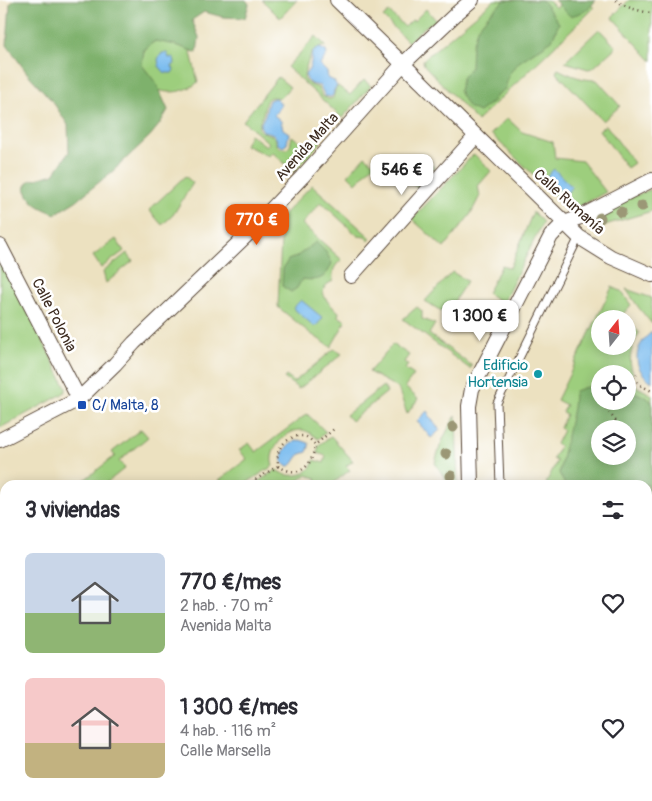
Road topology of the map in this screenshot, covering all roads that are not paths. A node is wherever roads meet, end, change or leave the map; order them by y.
1 (337, 0) edge
2 (472, 0) edge
3 (404, 64) junction
4 (476, 136) junction
5 (652, 180) edge
6 (564, 223) junction
7 (579, 237) junction
8 (0, 246) edge
9 (652, 275) edge
10 (351, 276) dead end
11 (79, 399) junction
12 (0, 440) edge
13 (470, 480) edge
14 (500, 480) edge

1 - 3 street, Calle Rumanía
2 - 3 street, Avenida Malta
3 - 4 street, Calle Rumanía
3 - 11 street, Avenida Malta
4 - 6 street, Calle Rumanía
4 - 10 street
5 - 6 street
6 - 7 street, Calle Rumanía
6 - 13 street
7 - 9 street, Calle Rumanía
7 - 14 lane
8 - 11 street, Calle Polonia
11 - 12 street, Avenida Malta

